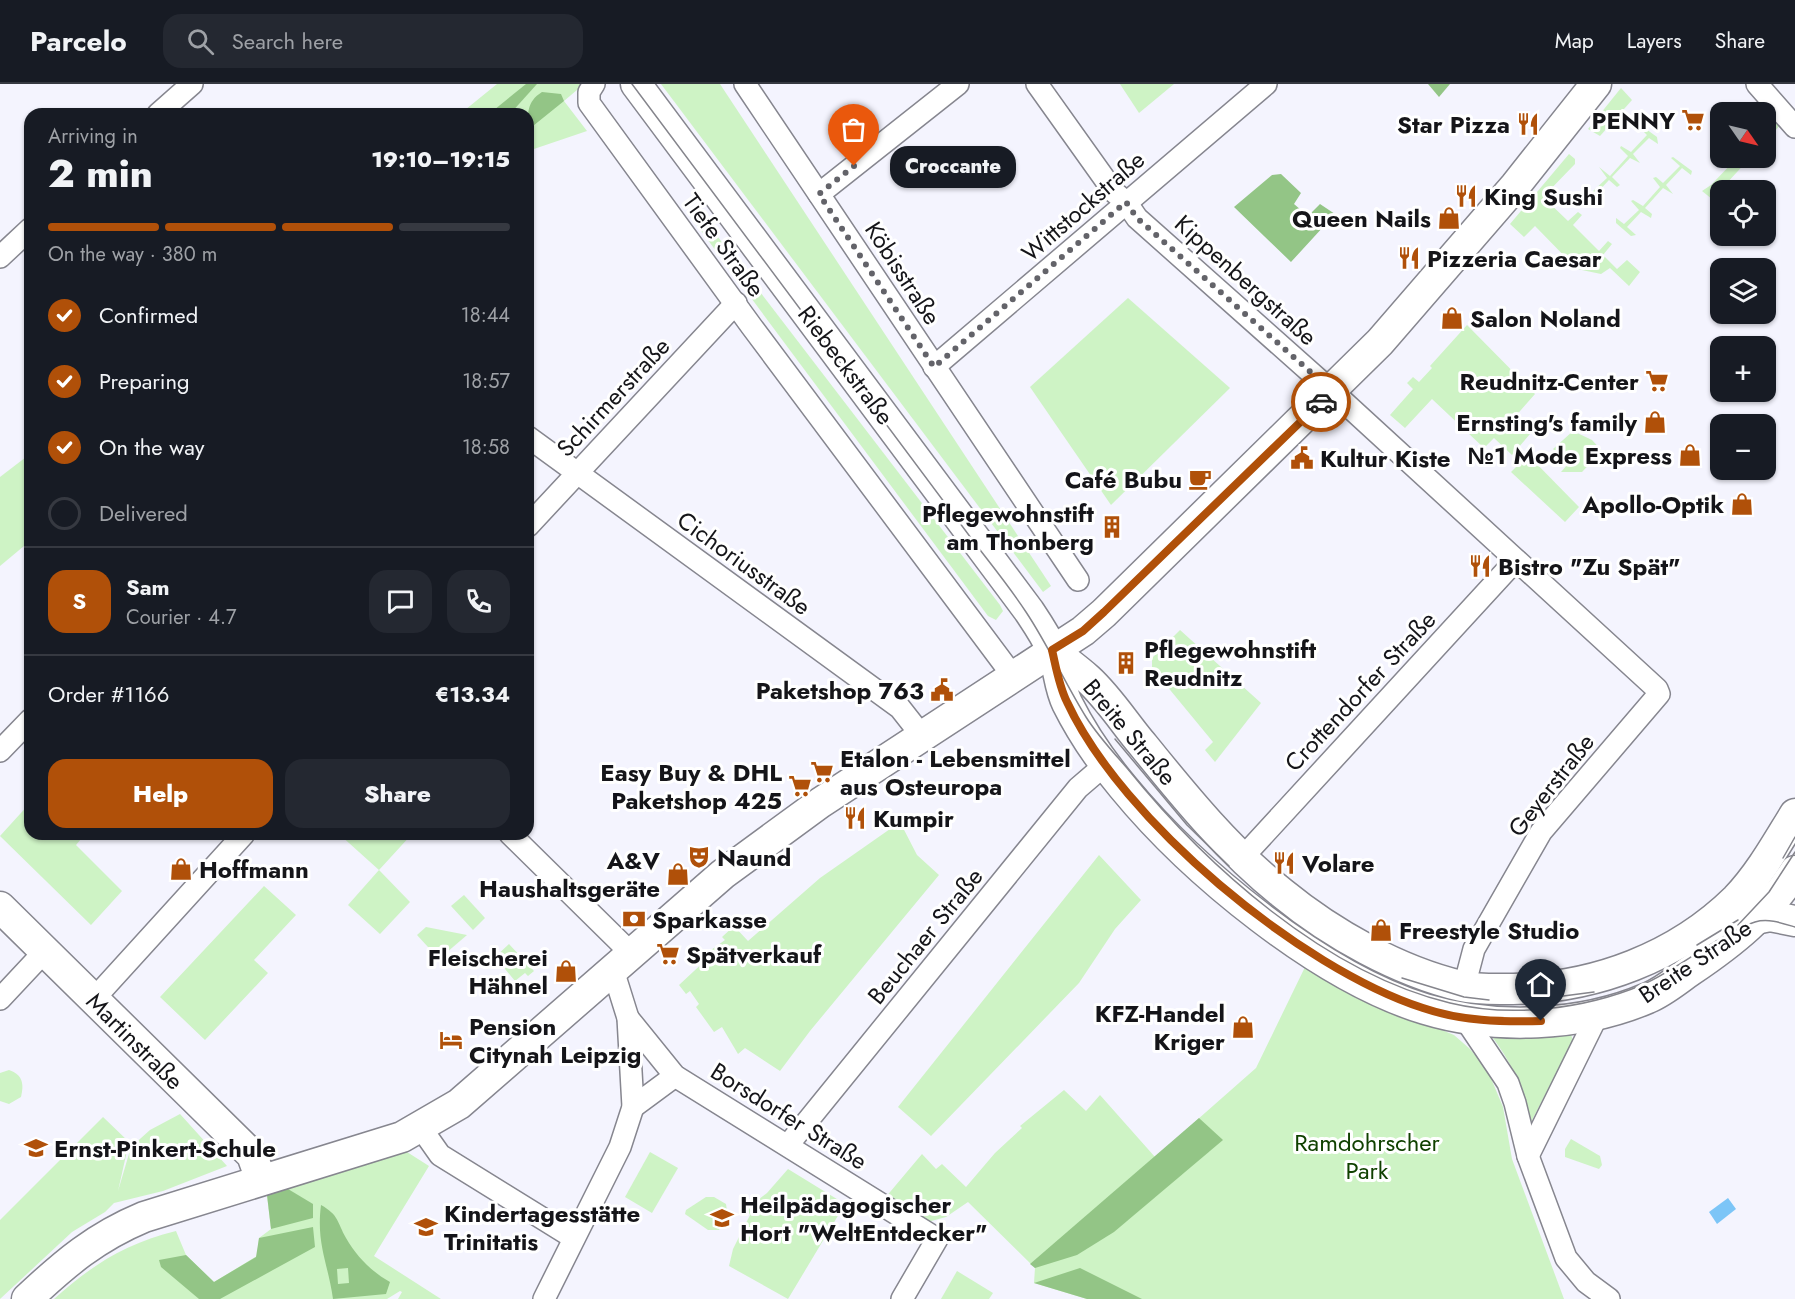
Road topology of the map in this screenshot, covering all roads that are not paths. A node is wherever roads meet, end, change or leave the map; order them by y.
1 (192, 84) edge
2 (636, 84) edge
3 (745, 84) edge
4 (958, 84) edge
5 (1037, 84) edge
6 (1266, 84) edge
7 (1596, 84) edge
8 (1757, 84) edge
9 (591, 94) edge
10 (165, 108) edge
11 (1795, 127) edge
12 (819, 194) junction
13 (1126, 202) junction
14 (24, 234) edge
15 (1, 252) edge
16 (736, 303) junction
17 (934, 367) junction
18 (1332, 391) junction
19 (534, 441) edge
20 (577, 472) junction
21 (534, 519) edge
22 (1516, 560) junction
23 (1078, 580) dead end
24 (1052, 650) junction
25 (1013, 676) junction
26 (1657, 689) joint
27 (24, 726) edge
28 (922, 736) junction
29 (0, 751) edge
30 (1107, 764) junction
31 (1788, 826) edge
32 (239, 840) edge
33 (515, 840) edge
34 (1243, 857) junction
35 (1790, 897) edge
36 (1735, 899) junction
37 (0, 908) edge
38 (45, 951) junction
39 (622, 962) junction
40 (1464, 987) junction
41 (0, 999) edge
42 (93, 1000) junction
43 (1598, 1014) junction
44 (628, 1018) junction
45 (1464, 1019) junction
46 (675, 1076) junction
47 (633, 1107) junction
48 (421, 1128) junction
49 (788, 1146) junction
50 (1528, 1156) junction
51 (261, 1180) junction
52 (574, 1238) junction
53 (27, 1299) edge
54 (544, 1299) edge
55 (902, 1299) edge
56 (1609, 1299) edge

1 - 10 street
2 - 24 main road, Riebeckstraße
3 - 12 street, Köbisstraße
4 - 12 street
5 - 13 street, Kippenbergstraße
6 - 13 street, Wittstockstraße
7 - 18 main road
8 - 11 street
9 - 16 street, Tiefe Straße
12 - 17 street, Köbisstraße
13 - 17 street, Wittstockstraße
13 - 18 street, Kippenbergstraße
14 - 15 street
16 - 20 street, Schirmerstraße
16 - 25 street, Tiefe Straße
17 - 23 street, Köbisstraße
18 - 22 street, Kippenbergstraße
18 - 24 main road
19 - 20 street, Cichoriusstraße
20 - 21 street, Schirmerstraße
20 - 28 street, Cichoriusstraße
22 - 26 street, Kippenbergstraße
22 - 34 street, Crottendorfer Straße
24 - 25 main road
24 - 30 main road, Breite Straße
24 - 34 main road, Breite Straße
25 - 28 main road
26 - 40 street, Geyerstraße
27 - 29 street
28 - 39 main road
30 - 45 main road, Breite Straße
30 - 49 street, Beuchaer Straße
31 - 35 main road
31 - 36 main road, Breite Straße
32 - 42 street
33 - 39 street
34 - 40 main road, Breite Straße
35 - 36 main road
35 - 43 main road, Breite Straße
36 - 40 main road, Breite Straße
37 - 38 main road, Martinstraße
38 - 41 street
38 - 42 main road, Martinstraße
39 - 44 street
39 - 48 main road
42 - 51 main road, Martinstraße
43 - 45 main road, Breite Straße
43 - 50 street
44 - 46 street, Borsdorfer Straße
44 - 47 street
45 - 50 street
46 - 47 street
46 - 49 street, Borsdorfer Straße
47 - 52 street
48 - 51 main road
48 - 52 street
49 - 55 street, Borsdorfer Straße
50 - 56 street
51 - 53 main road
52 - 54 street

